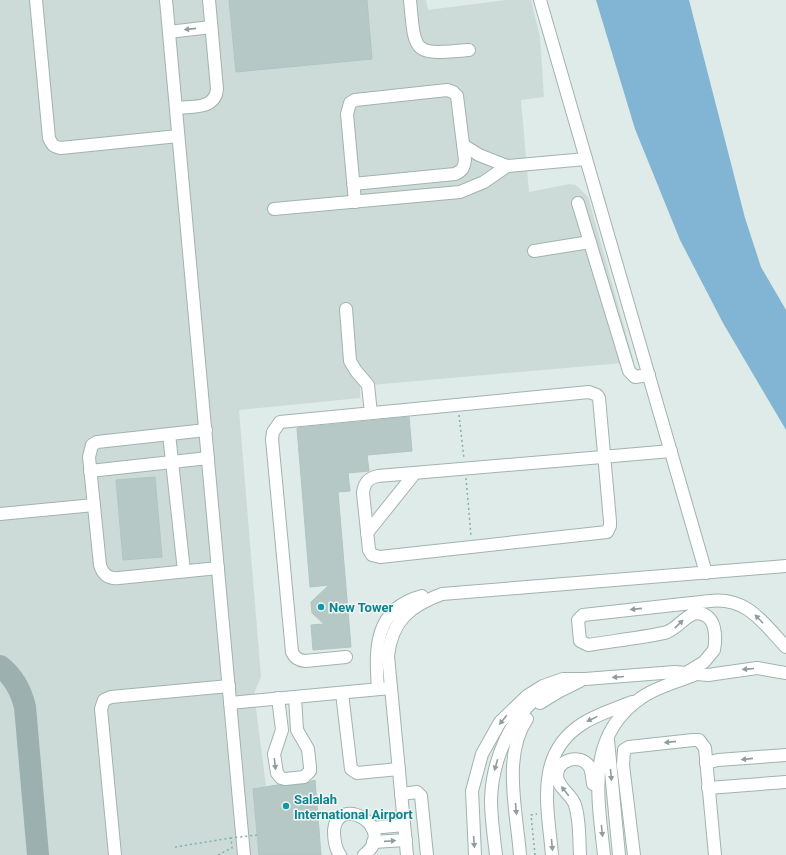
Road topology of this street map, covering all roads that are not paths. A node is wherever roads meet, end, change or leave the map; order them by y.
1 (36, 0) edge
2 (166, 0) edge
3 (209, 0) edge
4 (410, 0) edge
5 (540, 0) edge
6 (211, 27) junction
7 (169, 32) junction
8 (469, 50) dead end
9 (176, 108) junction
10 (178, 136) junction
11 (463, 144) junction
12 (586, 159) junction
13 (507, 166) junction
14 (353, 184) junction
15 (355, 202) junction
16 (578, 203) dead end
17 (274, 209) dead end
18 (590, 242) junction
19 (534, 250) dead end
20 (346, 309) dead end
21 (649, 375) junction
22 (371, 413) junction
23 (206, 430) junction
24 (169, 434) junction
25 (670, 450) junction
26 (604, 456) junction
27 (208, 458) junction
28 (172, 462) junction
29 (90, 471) junction
30 (415, 473) junction
31 (94, 505) junction
32 (0, 514) edge
33 (367, 532) junction
34 (786, 566) edge
35 (218, 568) junction
36 (184, 571) junction
37 (706, 573) junction
38 (442, 594) junction
39 (786, 647) edge
40 (346, 657) dead end
41 (786, 673) edge
42 (691, 674) junction
43 (580, 679) junction
44 (229, 686) junction
45 (391, 688) junction
46 (378, 689) junction
47 (342, 692) junction
48 (295, 697) junction
49 (278, 698) junction
50 (640, 698) junction
51 (230, 703) junction
52 (531, 707) junction
53 (299, 735) junction
54 (608, 736) junction
55 (281, 737) junction
56 (786, 755) edge
57 (706, 763) junction
58 (399, 769) junction
59 (786, 782) edge
60 (708, 788) junction
61 (402, 794) junction
62 (599, 806) junction
63 (404, 825) junction
64 (372, 828) junction
65 (406, 840) junction
66 (373, 842) junction
67 (115, 855) edge
68 (244, 855) edge
69 (340, 855) edge
70 (364, 855) edge
71 (407, 855) edge
72 (427, 855) edge
73 (475, 855) edge
74 (496, 855) edge
75 (520, 855) edge
76 (552, 855) edge
77 (580, 855) edge
78 (604, 855) edge
79 (619, 855) edge
80 (634, 855) edge
81 (715, 855) edge

1 - 10 street
2 - 7 street
3 - 6 street
4 - 8 street
5 - 12 street
6 -> 7 street
6 - 9 street
7 - 9 street
9 - 10 street
10 - 23 street
11 - 13 street
11 - 14 street
11 - 14 street
12 - 13 street
12 - 21 street
13 - 15 street
14 - 15 street
15 - 17 street
16 - 18 street
18 - 19 street
18 - 21 street
20 - 22 street
21 - 25 street
22 - 26 street
22 - 40 street
23 - 24 street
23 - 27 street
24 - 28 street
24 - 29 street
25 - 26 street
25 - 37 street
26 - 30 street
26 - 33 street
27 - 28 street
27 - 35 street
28 - 29 street
28 - 36 street
29 - 31 street
30 - 33 street
30 - 33 street
31 - 32 street
31 - 36 street
34 - 37 street
35 - 36 street
35 - 44 street
37 - 38 street
38 - 45 street
38 - 46 street
39 -> 42 street
41 -> 42 street
42 -> 43 street
42 - 50 street
43 - 52 street
43 -> 73 street
44 - 51 street
44 - 67 street
45 - 46 street
45 - 58 street
46 - 47 street
47 - 48 street
47 - 58 street
48 - 49 street
48 - 53 street
49 - 51 street
49 - 55 street
50 - 54 street
50 -> 76 street
51 - 68 street
52 -> 74 street
52 -> 75 street
53 - 55 street
55 -> 53 street
54 - 62 street
54 -> 79 street
56 -> 57 street
57 - 60 street
57 -> 80 street
58 - 61 street
59 - 60 street
60 - 81 street
61 - 63 street
61 - 72 street
77 -> 62 street
62 -> 78 street
63 - 64 street
63 - 65 street
64 - 66 street
64 - 69 street
66 -> 65 street
65 - 71 street
66 - 70 street

